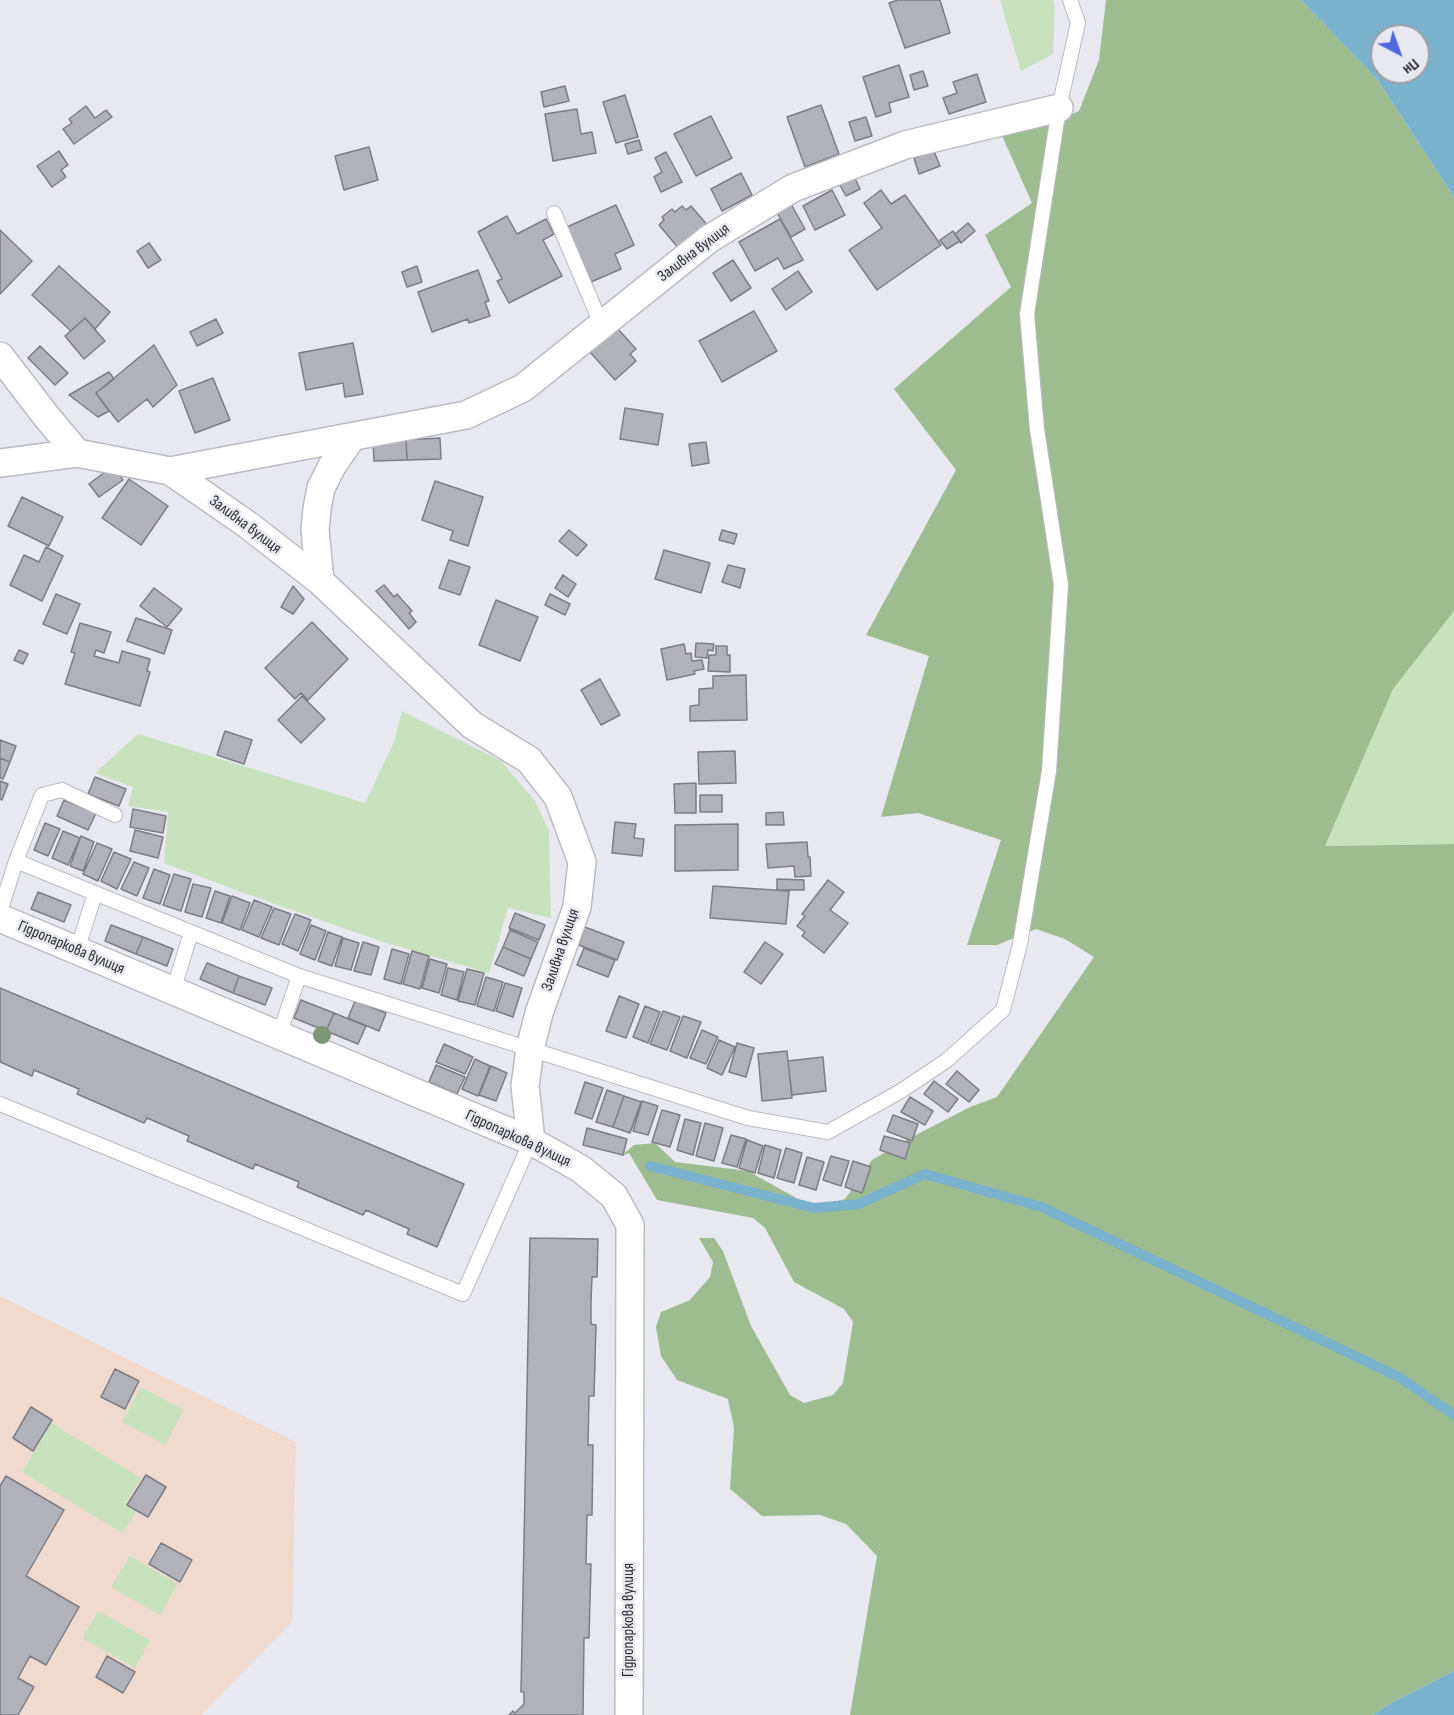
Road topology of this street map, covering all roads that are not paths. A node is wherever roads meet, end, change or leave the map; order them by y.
1 (1070, 0) edge
2 (1059, 108) junction
3 (554, 213) dead end
4 (602, 326) junction
5 (0, 356) edge
6 (352, 437) junction
7 (77, 453) junction
8 (0, 463) edge
9 (170, 471) junction
10 (320, 580) junction
11 (115, 815) dead end
12 (16, 861) junction
13 (95, 894) junction
14 (0, 912) edge
15 (0, 918) edge
16 (191, 933) junction
17 (77, 950) junction
18 (298, 976) junction
19 (173, 991) junction
20 (279, 1035) junction
21 (530, 1049) junction
22 (0, 1104) edge
23 (531, 1141) junction
24 (629, 1715) edge

1 - 2 lane
2 - 4 street, Заливна вулиця
2 - 21 lane
3 - 4 lane
4 - 6 street, Заливна вулиця
5 - 7 street
6 - 9 street, Заливна вулиця
6 - 10 street
7 - 8 street, Заливна вулиця
7 - 9 street, Заливна вулиця
9 - 10 street, Заливна вулиця
10 - 21 street, Заливна вулиця
11 - 12 lane
12 - 13 lane
12 - 14 lane
13 - 16 lane
13 - 17 lane
15 - 17 street, Гідропаркова вулиця
16 - 18 lane
16 - 19 lane
17 - 19 street, Гідропаркова вулиця
18 - 20 lane
18 - 21 lane
19 - 20 street, Гідропаркова вулиця
20 - 23 street, Гідропаркова вулиця
21 - 23 street, Заливна вулиця
22 - 23 lane
23 - 24 street, Гідропаркова вулиця

